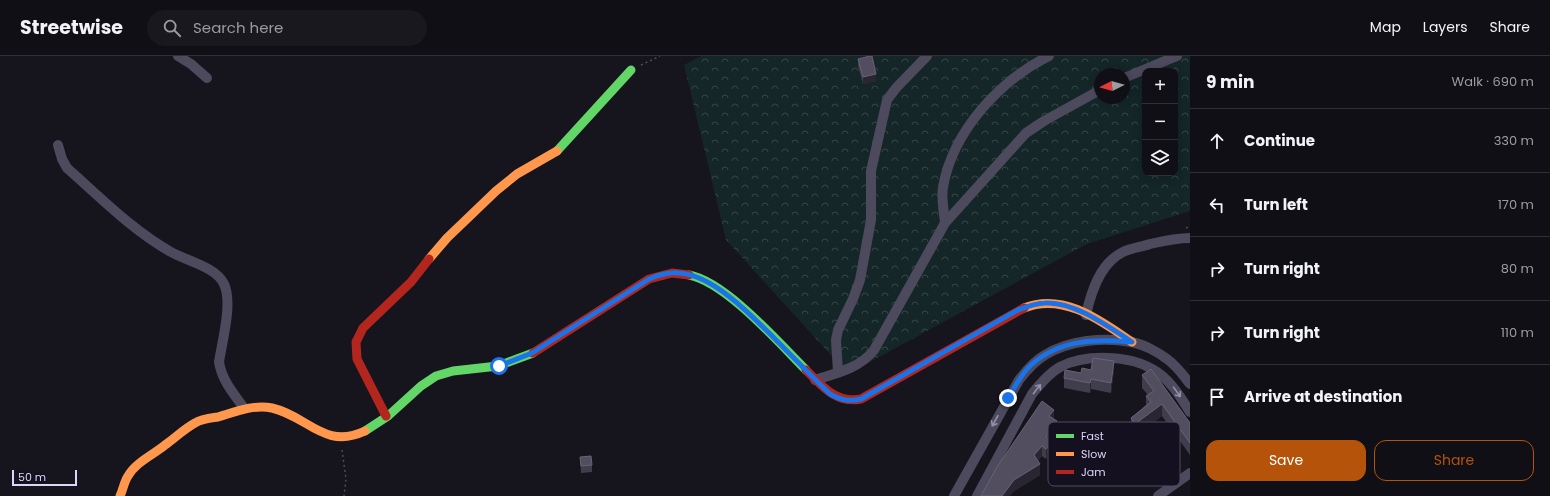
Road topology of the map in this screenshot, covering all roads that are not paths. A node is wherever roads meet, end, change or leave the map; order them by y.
1 (178, 56) edge
2 (927, 56) edge
3 (1049, 56) edge
4 (1177, 56) edge
5 (630, 70) road end
6 (1130, 76) edge
7 (208, 78) dead end
8 (1094, 93) edge
9 (58, 145) dead end
10 (945, 223) junction
11 (1190, 238) edge
12 (1086, 314) junction
13 (1132, 342) junction
14 (838, 372) junction
15 (815, 380) junction
16 (1190, 384) edge
17 (244, 408) junction
18 (1190, 412) edge
19 (386, 416) junction
20 (1190, 473) edge
21 (1180, 480) edge
22 (1172, 486) edge
23 (120, 496) edge
24 (954, 496) edge
25 (977, 496) edge
26 (1158, 496) edge

1 - 7 street
2 - 14 street
3 - 10 street
4 - 6 street
5 - 19 street
8 - 10 street
9 - 17 street
10 - 14 street
11 - 12 street
12 - 13 street
12 - 15 street
13 - 16 street
13 -> 24 street
14 - 15 street
15 - 19 street
17 - 19 street
17 - 23 street
25 -> 18 street
20 - 21 street
22 - 26 street

